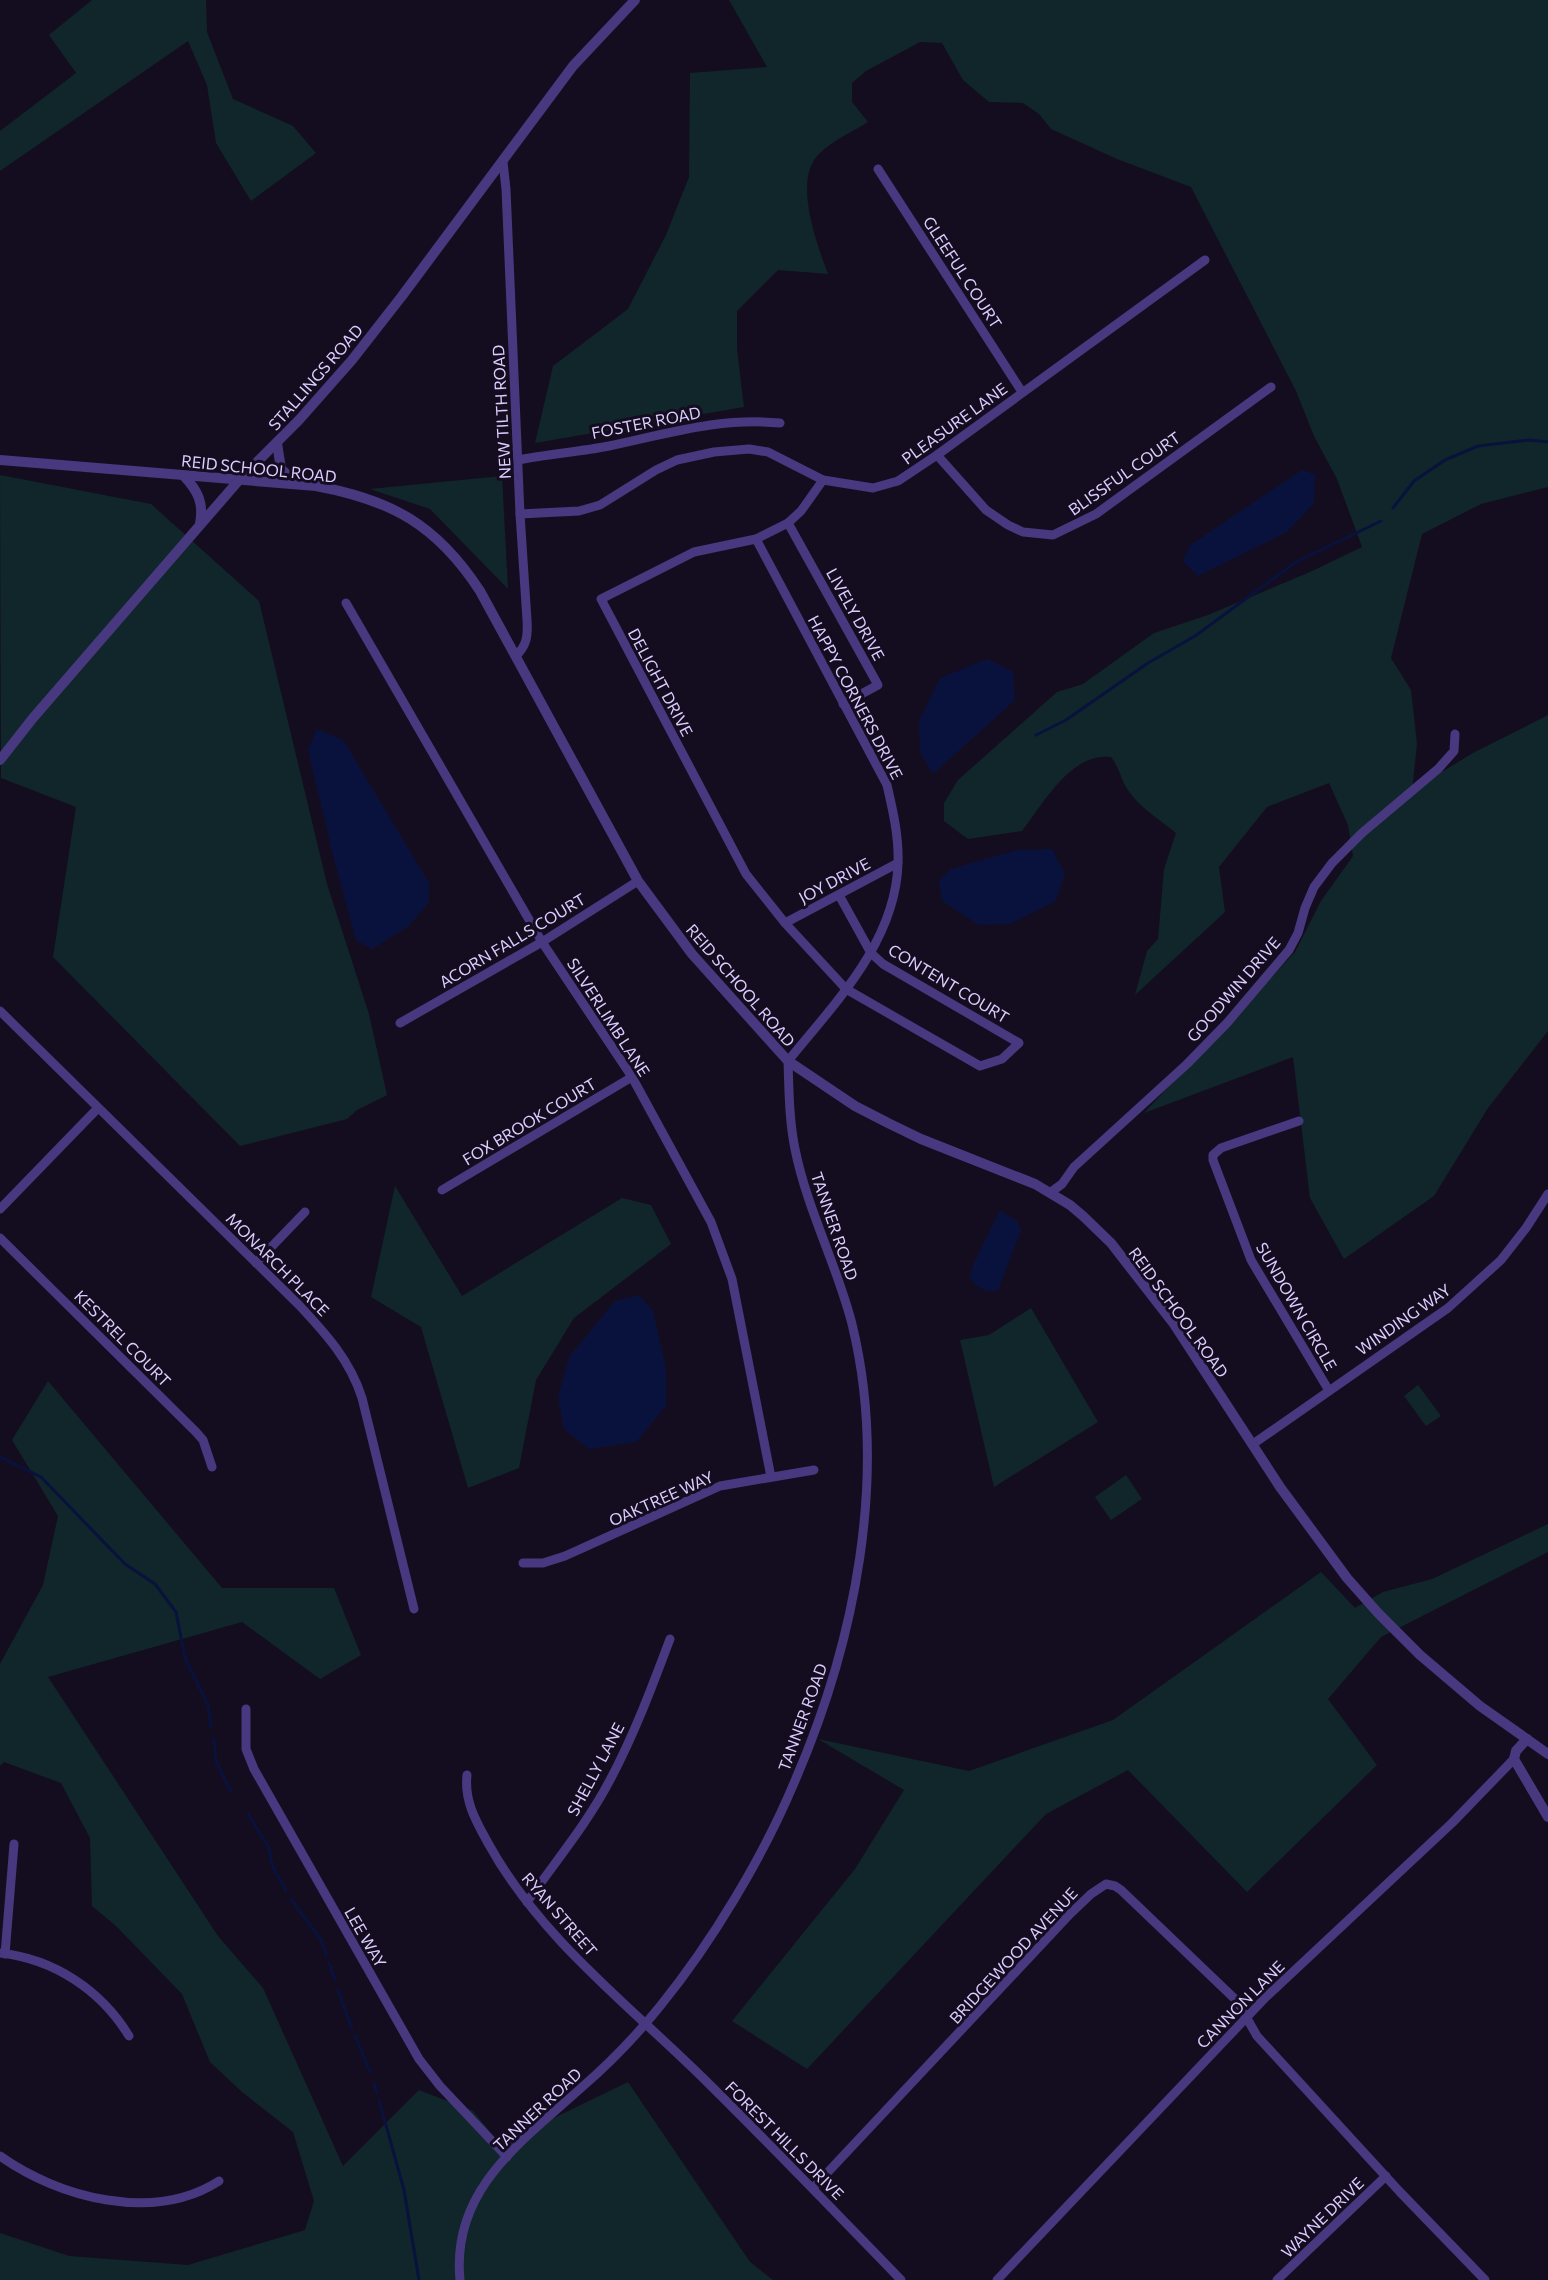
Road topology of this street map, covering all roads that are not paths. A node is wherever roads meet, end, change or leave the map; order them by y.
1 (635, 0) edge
2 (503, 162) junction
3 (878, 169) dead end
4 (1205, 260) dead end
5 (1271, 387) dead end
6 (1022, 392) junction
7 (780, 423) dead end
8 (277, 443) junction
9 (937, 455) junction
10 (519, 459) junction
11 (0, 460) edge
12 (184, 476) junction
13 (240, 479) junction
14 (823, 480) junction
15 (298, 484) junction
16 (520, 514) junction
17 (788, 523) junction
18 (199, 526) junction
19 (756, 539) junction
20 (346, 603) dead end
21 (516, 656) junction
22 (843, 704) junction
23 (1455, 734) dead end
24 (0, 760) edge
25 (898, 863) junction
26 (638, 881) junction
27 (839, 895) junction
28 (785, 924) junction
29 (542, 942) junction
30 (870, 953) junction
31 (846, 989) junction
32 (0, 1011) edge
33 (400, 1023) dead end
34 (788, 1061) junction
35 (632, 1077) junction
36 (98, 1108) junction
37 (1299, 1121) dead end
38 (442, 1190) dead end
39 (1051, 1192) junction
40 (1548, 1194) edge
41 (0, 1209) edge
42 (305, 1212) dead end
43 (0, 1238) edge
44 (256, 1263) junction
45 (1328, 1389) junction
46 (1252, 1444) junction
47 (212, 1467) dead end
48 (814, 1470) dead end
49 (771, 1477) junction
50 (523, 1563) dead end
51 (414, 1609) dead end
52 (670, 1639) dead end
53 (246, 1709) dead end
54 (1527, 1739) junction
55 (1548, 1754) edge
56 (1514, 1760) junction
57 (467, 1775) dead end
58 (1548, 1817) edge
59 (14, 1844) dead end
60 (527, 1902) junction
61 (3, 1953) edge
62 (1245, 2018) junction
63 (645, 2023) junction
64 (129, 2036) dead end
65 (0, 2156) edge
66 (507, 2157) junction
67 (1386, 2176) junction
68 (219, 2181) dead end
69 (813, 2188) junction
70 (459, 2280) edge
71 (901, 2280) edge
72 (997, 2280) edge
73 (1277, 2280) edge
74 (1485, 2280) edge

1 - 2 street, STALLINGS ROAD
2 - 8 street, STALLINGS ROAD
2 - 10 street, NEW TILTH ROAD
3 - 6 street, GLEEFUL COURT
4 - 6 street, PLEASURE LANE
5 - 9 street, BLISSFUL COURT
6 - 9 street, PLEASURE LANE
7 - 10 street, FOSTER ROAD
8 - 13 street, STALLINGS ROAD
8 - 15 street
9 - 14 street, PLEASURE LANE
10 - 16 street, NEW TILTH ROAD
11 - 12 street, REID SCHOOL ROAD
12 - 13 street, REID SCHOOL ROAD
12 - 18 street
13 - 15 street, REID SCHOOL ROAD
13 - 18 street, STALLINGS ROAD
14 - 16 street, PLEASURE LANE
14 - 17 street, DELIGHT DRIVE
15 - 21 street, REID SCHOOL ROAD
16 - 21 street, NEW TILTH ROAD
17 - 19 street, DELIGHT DRIVE
17 - 22 street, LIVELY DRIVE
18 - 24 street, STALLINGS ROAD
19 - 22 street, HAPPY CORNERS DRIVE
19 - 28 street, DELIGHT DRIVE
20 - 29 street, SILVERLIMB LANE
21 - 26 street, REID SCHOOL ROAD
22 - 25 street, HAPPY CORNERS DRIVE
23 - 39 street, GOODWIN DRIVE
25 - 27 street, JOY DRIVE
25 - 30 street, HAPPY CORNERS DRIVE
26 - 29 street, ACORN FALLS COURT
26 - 34 street, REID SCHOOL ROAD
27 - 28 street, JOY DRIVE
27 - 30 street, CONTENT COURT
28 - 31 street, DELIGHT DRIVE
29 - 33 street, ACORN FALLS COURT
29 - 35 street, SILVERLIMB LANE
30 - 31 street, HAPPY CORNERS DRIVE
30 - 31 street, CONTENT COURT
31 - 34 street, HAPPY CORNERS DRIVE
32 - 36 street, MONARCH PLACE
34 - 39 street, REID SCHOOL ROAD
34 - 63 street, TANNER ROAD
35 - 38 street, FOX BROOK COURT
35 - 49 street, SILVERLIMB LANE
36 - 41 street
36 - 44 street, MONARCH PLACE
37 - 45 street, SUNDOWN CIRCLE
39 - 46 street, REID SCHOOL ROAD
40 - 45 street, WINDING WAY
42 - 44 street
43 - 47 street, KESTREL COURT
44 - 51 street, MONARCH PLACE
45 - 46 street, WINDING WAY
46 - 54 street, REID SCHOOL ROAD
48 - 49 street, OAKTREE WAY
49 - 50 street, OAKTREE WAY
52 - 60 street, SHELLY LANE
53 - 66 street, LEE WAY
54 - 55 street, REID SCHOOL ROAD
54 - 56 street
56 - 58 street
56 - 62 street, CANNON LANE
57 - 60 street, RYAN STREET
59 - 61 street
60 - 63 street, RYAN STREET
61 - 64 street
62 - 67 street, BRIDGEWOOD AVENUE
62 - 69 street, BRIDGEWOOD AVENUE
62 - 72 street, CANNON LANE
63 - 66 street, TANNER ROAD
63 - 69 street, FOREST HILLS DRIVE
65 - 68 street
66 - 70 street, TANNER ROAD
67 - 73 street, WAYNE DRIVE
67 - 74 street, BRIDGEWOOD AVENUE
69 - 71 street, FOREST HILLS DRIVE

